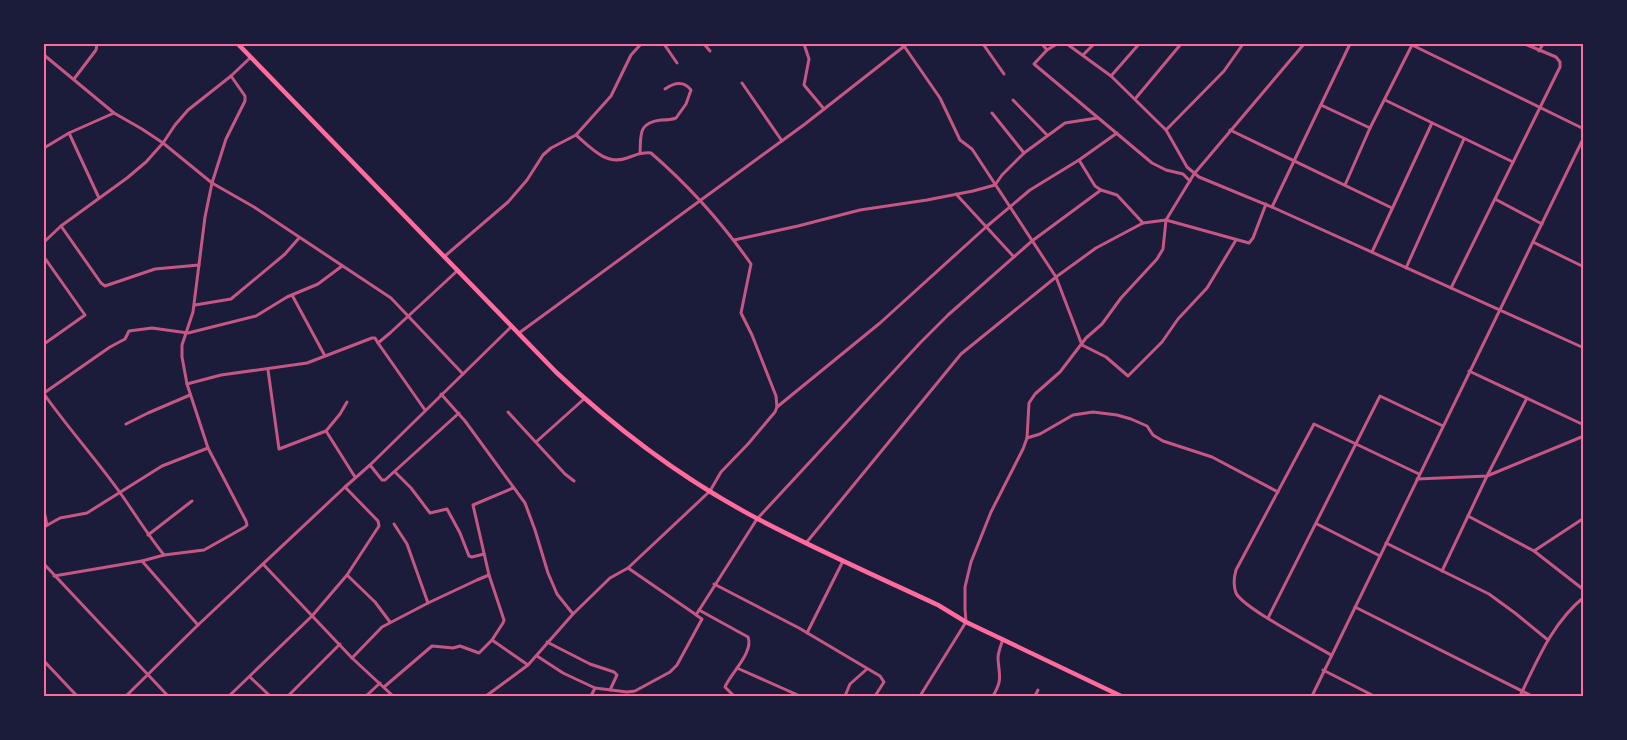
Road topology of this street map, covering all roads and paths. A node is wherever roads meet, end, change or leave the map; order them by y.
1 (97, 44) edge
2 (238, 44) edge
3 (641, 44) edge
4 (664, 44) edge
5 (704, 44) edge
6 (804, 44) edge
7 (983, 44) edge
8 (1042, 44) edge
9 (1057, 44) edge
10 (1067, 44) edge
11 (1094, 44) edge
12 (1139, 44) edge
13 (1181, 44) edge
14 (1243, 44) edge
15 (1304, 44) edge
16 (1350, 44) edge
17 (1412, 44) edge
18 (1525, 44) edge
19 (1543, 44) edge
20 (906, 45) edge
21 (1047, 50) junction
22 (710, 51) dead end
23 (1539, 51) junction
24 (1083, 55) junction
25 (251, 57) junction
26 (44, 58) edge
27 (677, 63) dead end
28 (1004, 74) dead end
29 (231, 76) junction
30 (1111, 76) junction
31 (74, 80) junction
32 (741, 83) dead end
33 (665, 89) dead end
34 (1135, 99) junction
35 (1013, 100) dead end
36 (1385, 100) junction
37 (1321, 105) junction
38 (1540, 107) junction
39 (825, 109) junction
40 (114, 113) junction
41 (992, 113) dead end
42 (1097, 118) junction
43 (1432, 123) junction
44 (1370, 129) junction
45 (1584, 129) edge
46 (1166, 130) junction
47 (1230, 130) junction
48 (1117, 133) junction
49 (69, 134) junction
50 (576, 135) junction
51 (1047, 135) junction
52 (1584, 137) edge
53 (1464, 139) junction
54 (782, 141) junction
55 (163, 143) junction
56 (44, 148) edge
57 (640, 153) junction
58 (1024, 153) junction
59 (1079, 160) junction
60 (1294, 161) junction
61 (1513, 162) junction
62 (1194, 174) junction
63 (1190, 181) junction
64 (212, 183) junction
65 (995, 185) junction
66 (1345, 185) junction
67 (1101, 190) junction
68 (956, 194) junction
69 (99, 198) junction
70 (1495, 199) junction
71 (700, 200) junction
72 (1266, 204) junction
73 (1010, 207) junction
74 (1272, 207) junction
75 (1392, 208) junction
76 (1166, 220) junction
77 (1143, 223) junction
78 (1542, 224) junction
79 (61, 226) junction
80 (986, 227) junction
81 (299, 238) junction
82 (734, 240) junction
83 (1236, 240) junction
84 (1032, 241) junction
85 (44, 242) edge
86 (1533, 242) junction
87 (1372, 252) junction
88 (44, 257) edge
89 (443, 257) junction
90 (1014, 257) junction
91 (199, 265) junction
92 (343, 266) junction
93 (1584, 267) edge
94 (1406, 268) junction
95 (457, 271) junction
96 (1056, 276) junction
97 (1451, 288) junction
98 (292, 295) junction
99 (195, 305) junction
100 (1499, 310) junction
101 (409, 316) junction
102 (511, 327) junction
103 (188, 333) junction
104 (518, 334) junction
105 (378, 343) junction
106 (44, 344) edge
107 (1082, 345) junction
108 (1584, 348) edge
109 (326, 356) junction
110 (268, 369) junction
111 (1469, 371) junction
112 (463, 374) junction
113 (187, 384) junction
114 (44, 393) edge
115 (441, 394) junction
116 (190, 395) junction
117 (1527, 398) junction
118 (584, 399) junction
119 (347, 402) dead end
120 (777, 406) junction
121 (425, 410) junction
122 (508, 412) dead end
123 (459, 413) junction
124 (126, 424) dead end
125 (1584, 425) edge
126 (1443, 426) junction
127 (326, 431) junction
128 (1584, 436) edge
129 (1027, 438) junction
130 (536, 442) junction
131 (1356, 444) junction
132 (208, 448) junction
133 (370, 465) junction
134 (395, 472) junction
135 (1419, 474) junction
136 (1487, 476) junction
137 (356, 477) junction
138 (1417, 479) junction
139 (574, 481) dead end
140 (345, 487) junction
141 (513, 488) junction
142 (710, 491) junction
143 (1279, 492) junction
144 (121, 493) junction
145 (192, 501) dead end
146 (44, 511) edge
147 (1468, 516) junction
148 (1584, 518) edge
149 (757, 519) junction
150 (394, 524) dead end
151 (1316, 524) junction
152 (45, 526) edge
153 (148, 535) junction
154 (806, 543) junction
155 (1386, 543) junction
156 (1534, 551) junction
157 (484, 554) junction
158 (164, 555) junction
159 (1380, 556) junction
160 (142, 561) junction
161 (843, 561) junction
162 (44, 564) edge
163 (263, 564) junction
164 (628, 568) junction
165 (1442, 571) junction
166 (347, 574) junction
167 (489, 575) junction
168 (54, 576) junction
169 (714, 584) junction
170 (1584, 590) edge
171 (1584, 597) edge
172 (428, 603) junction
173 (1355, 607) junction
174 (699, 610) junction
175 (573, 614) junction
176 (696, 615) junction
177 (312, 616) junction
178 (1268, 618) junction
179 (390, 622) junction
180 (966, 622) junction
181 (198, 625) junction
182 (807, 633) junction
183 (1002, 639) junction
184 (492, 640) junction
185 (1548, 640) junction
186 (547, 642) junction
187 (340, 644) junction
188 (1331, 655) junction
189 (537, 656) junction
190 (352, 658) junction
191 (44, 661) edge
192 (528, 665) junction
193 (737, 668) junction
194 (867, 669) junction
195 (1323, 670) junction
196 (148, 675) junction
197 (250, 677) junction
198 (380, 683) junction
199 (384, 687) junction
200 (594, 688) junction
201 (610, 690) junction
202 (1038, 690) dead end
203 (1522, 692) junction
204 (77, 696) edge
205 (126, 696) edge
206 (168, 696) edge
207 (229, 696) edge
208 (270, 696) edge
209 (288, 696) edge
210 (366, 696) edge
211 (393, 696) edge
212 (489, 696) edge
213 (591, 696) edge
214 (734, 696) edge
215 (800, 696) edge
216 (845, 696) edge
217 (874, 696) edge
218 (920, 696) edge
219 (993, 696) edge
220 (1035, 696) edge
221 (1119, 696) edge
222 (1312, 696) edge
223 (1374, 696) edge
224 (1520, 696) edge
225 (1532, 696) edge

1 - 31 street
2 - 25 highway
3 - 50 street
4 - 27 street
5 - 22 street
6 - 39 street
7 - 28 street
8 - 21 street
9 - 21 street
10 - 24 street
11 - 24 street
12 - 30 street
13 - 34 street
14 - 46 street
15 - 47 street
16 - 37 street
17 - 36 street
17 - 38 street
18 - 23 street
19 - 23 street
20 - 39 street
20 - 65 street
21 - 42 street
23 - 38 street
24 - 30 street
25 - 29 street
25 - 89 highway
26 - 31 street
29 - 55 street
29 - 64 street
30 - 34 street
31 - 40 street
32 - 54 street
33 - 57 street
34 - 46 street
35 - 51 street
36 - 43 street
36 - 44 street
37 - 44 street
37 - 60 street
38 - 45 street
38 - 61 street
39 - 54 street
40 - 49 street
40 - 55 street
41 - 58 street
42 - 48 street
42 - 51 street
43 - 53 street
43 - 75 street
44 - 66 street
46 - 62 street
47 - 60 street
47 - 62 street
48 - 59 street
48 - 63 street
49 - 56 street
49 - 69 street
50 - 57 street
50 - 89 street
51 - 58 street
52 - 78 street
53 - 61 street
53 - 94 street
54 - 71 street
55 - 64 street
55 - 69 street
57 - 71 street
58 - 65 street
59 - 67 street
59 - 73 street
60 - 66 street
60 - 74 street
61 - 70 street
62 - 63 street
62 - 72 street
63 - 76 street
64 - 81 street
64 - 91 street
65 - 68 street
65 - 73 street
66 - 75 street
67 - 77 street
67 - 84 street
68 - 80 street
68 - 82 street
69 - 79 street
70 - 78 street
70 - 97 street
71 - 82 street
71 - 104 street
72 - 74 street
72 - 83 street
73 - 80 street
73 - 84 street
74 - 87 street
75 - 87 street
76 - 77 street
76 - 83 street
76 - 107 street
77 - 96 street
78 - 86 street
79 - 85 street
79 - 91 street
80 - 90 street
80 - 120 street
81 - 92 street
81 - 99 street
82 - 120 street
83 - 107 street
84 - 90 street
84 - 96 street
86 - 93 street
86 - 100 street
87 - 94 street
88 - 106 street
89 - 95 highway
90 - 149 street
91 - 99 street
92 - 98 street
92 - 101 street
94 - 97 street
95 - 101 street
95 - 102 highway
96 - 107 street
96 - 154 street
97 - 100 street
98 - 103 street
98 - 109 street
99 - 103 street
100 - 108 street
100 - 111 street
101 - 105 street
101 - 112 street
102 - 104 highway
102 - 112 street
103 - 113 street
103 - 114 street
104 - 118 highway
105 - 109 street
105 - 121 street
107 - 129 street
109 - 110 street
110 - 113 street
110 - 127 street
111 - 117 street
111 - 126 street
112 - 115 street
113 - 116 street
114 - 144 street
115 - 121 street
115 - 123 street
116 - 124 street
116 - 132 street
117 - 125 street
117 - 136 street
118 - 130 street
118 - 142 highway
119 - 127 street
120 - 142 street
121 - 133 street
122 - 130 street
123 - 134 street
123 - 141 street
126 - 131 street
126 - 135 street
127 - 137 street
128 - 136 street
129 - 143 street
129 - 180 street
130 - 139 street
131 - 135 street
131 - 143 street
131 - 151 street
132 - 144 street
132 - 158 street
133 - 134 street
133 - 137 street
134 - 157 street
135 - 138 street
136 - 138 street
136 - 147 street
137 - 140 street
138 - 155 street
140 - 163 street
140 - 166 street
141 - 157 street
141 - 175 street
142 - 149 highway
142 - 164 street
143 - 178 street
144 - 152 street
144 - 153 street
145 - 153 street
146 - 152 street
147 - 156 street
147 - 165 street
148 - 156 street
149 - 154 highway
149 - 169 street
150 - 172 street
151 - 159 street
151 - 178 street
153 - 158 street
154 - 161 highway
155 - 159 street
155 - 165 street
156 - 170 street
157 - 167 street
158 - 160 street
159 - 173 street
160 - 168 street
160 - 181 street
161 - 180 highway
161 - 182 street
162 - 168 street
163 - 177 street
163 - 181 street
164 - 175 street
164 - 176 street
165 - 185 street
166 - 177 street
166 - 179 street
167 - 172 street
167 - 184 street
168 - 196 street
169 - 174 street
169 - 182 street
171 - 185 street
172 - 179 street
173 - 188 street
173 - 203 street
174 - 176 street
174 - 193 street
175 - 186 street
176 - 201 street
177 - 187 street
177 - 197 street
178 - 188 street
179 - 190 street
180 - 183 highway
180 - 218 street
181 - 196 street
182 - 194 street
183 - 219 street
183 - 221 highway
184 - 192 street
184 - 199 street
185 - 203 street
186 - 189 street
186 - 201 street
187 - 190 street
187 - 209 street
188 - 195 street
189 - 192 street
189 - 200 street
190 - 198 street
191 - 204 street
192 - 212 street
193 - 214 street
193 - 215 street
194 - 216 street
194 - 217 street
195 - 222 street
195 - 223 street
196 - 205 street
196 - 206 street
197 - 207 street
197 - 208 street
198 - 199 street
198 - 210 street
199 - 211 street
200 - 201 street
200 - 213 street
202 - 220 street
203 - 224 street
203 - 225 street

